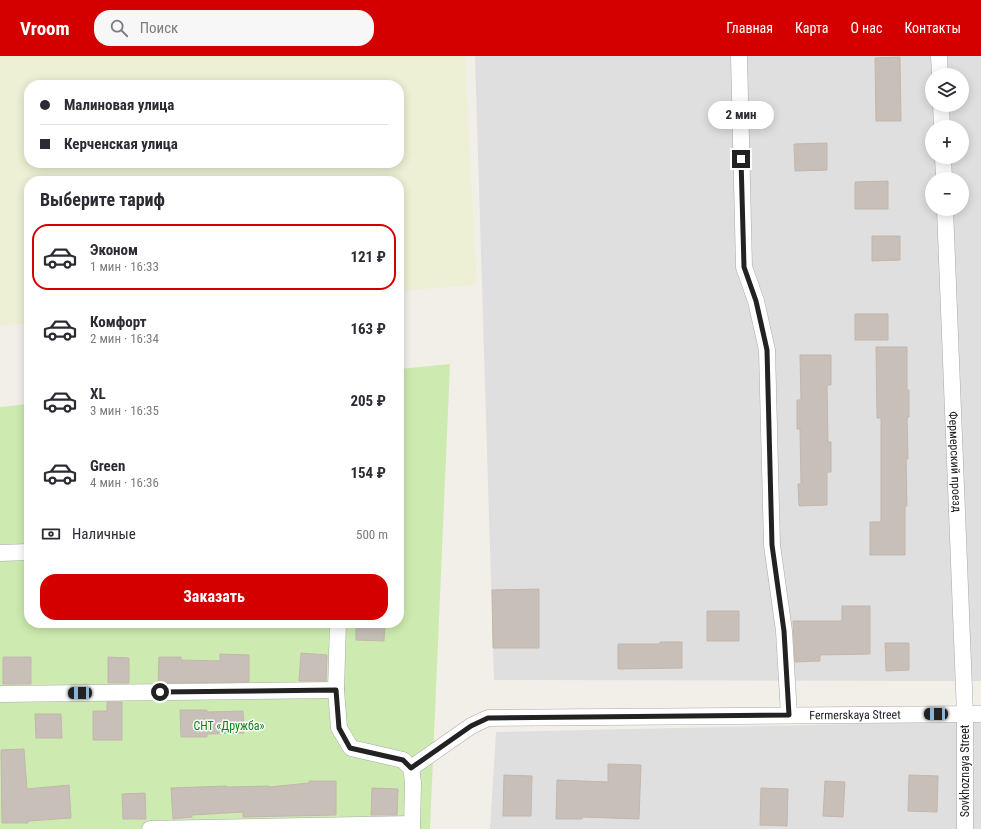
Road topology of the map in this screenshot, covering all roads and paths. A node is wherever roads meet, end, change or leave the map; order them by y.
1 (739, 56) edge
2 (939, 56) edge
3 (940, 68) edge
4 (945, 216) edge
5 (24, 552) edge
6 (0, 553) edge
7 (338, 628) edge
8 (336, 690) junction
9 (0, 694) edge
10 (973, 714) edge
11 (789, 715) junction
12 (411, 768) junction
13 (412, 827) edge
14 (150, 829) edge
15 (965, 829) edge

1 - 11 street
2 - 3 street
4 - 10 street, Фермерский проезд
5 - 6 street
7 - 8 street
8 - 9 street
8 - 12 street
10 - 11 street, Fermerskaya Street
10 - 15 street, Sovkhoznaya Street
11 - 12 street, Fermerskaya Street
12 - 13 street
13 - 14 street

